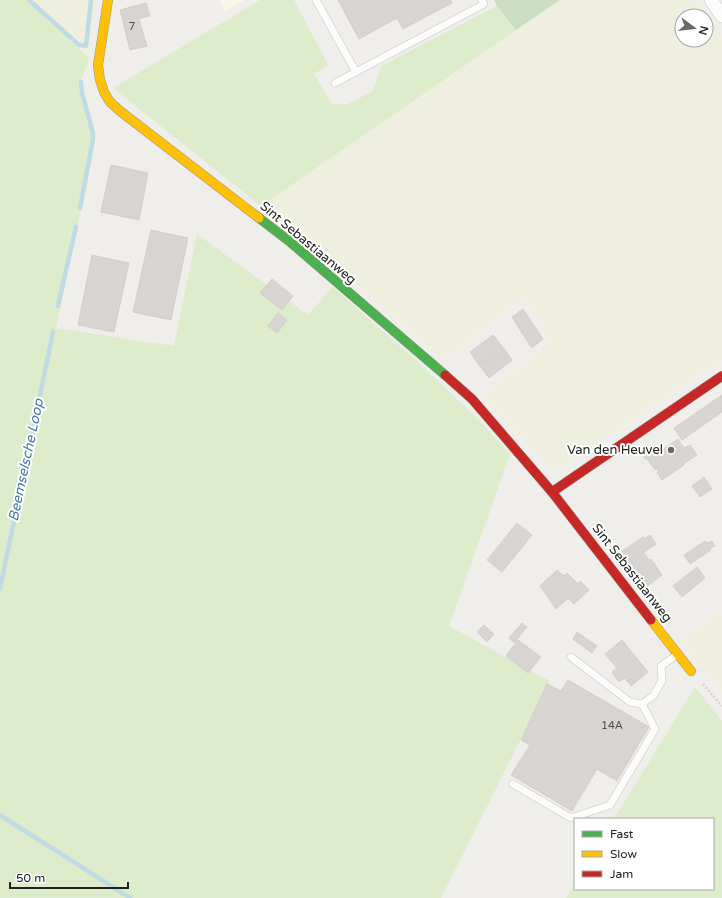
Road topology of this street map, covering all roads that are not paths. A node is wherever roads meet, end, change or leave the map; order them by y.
1 (108, 0) edge
2 (316, 0) edge
3 (482, 0) edge
4 (711, 0) edge
5 (722, 16) edge
6 (356, 72) junction
7 (335, 83) dead end
8 (722, 376) edge
9 (552, 492) junction
10 (678, 654) junction
11 (571, 657) dead end
12 (691, 671) road end
13 (642, 704) junction
14 (513, 784) dead end

1 - 9 street, Sint Sebastiaanweg
2 - 6 lane
3 - 6 lane
4 - 5 street
6 - 7 lane
8 - 9 street
9 - 10 street, Sint Sebastiaanweg
10 - 12 street, Sint Sebastiaanweg
10 - 13 lane
11 - 13 lane
13 - 14 lane

